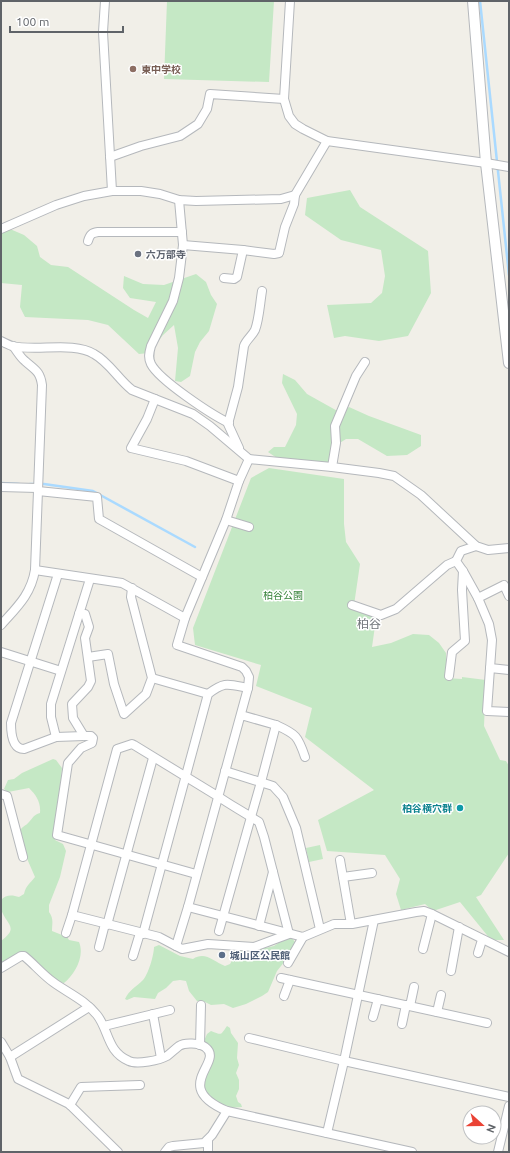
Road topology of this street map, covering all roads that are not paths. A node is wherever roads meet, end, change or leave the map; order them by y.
1 (105, 1) edge
2 (290, 1) edge
3 (473, 1) edge
4 (284, 99) junction
5 (328, 141) junction
6 (110, 157) junction
7 (489, 164) junction
8 (509, 167) edge
9 (112, 191) junction
10 (295, 195) junction
11 (179, 200) junction
12 (1, 229) edge
13 (182, 232) junction
14 (88, 241) dead end
15 (183, 245) junction
16 (243, 250) junction
17 (224, 278) dead end
18 (262, 291) dead end
19 (1, 341) edge
20 (12, 346) junction
21 (365, 362) dead end
22 (509, 363) edge
23 (154, 399) junction
24 (229, 423) junction
25 (240, 451) junction
26 (249, 459) junction
27 (332, 467) junction
28 (239, 481) junction
29 (1, 487) edge
30 (37, 490) junction
31 (226, 520) junction
32 (249, 527) dead end
33 (476, 546) junction
34 (509, 548) edge
35 (456, 561) junction
36 (35, 570) junction
37 (463, 571) junction
38 (58, 574) junction
39 (202, 577) junction
40 (90, 579) junction
41 (132, 588) junction
42 (509, 596) edge
43 (478, 598) junction
44 (352, 605) dead end
45 (79, 614) junction
46 (185, 618) junction
47 (1, 625) edge
48 (1, 652) edge
49 (88, 657) junction
50 (31, 661) junction
51 (490, 668) junction
52 (509, 670) edge
53 (61, 671) junction
54 (449, 676) dead end
55 (152, 678) junction
56 (248, 688) junction
57 (208, 694) junction
58 (509, 712) edge
59 (241, 715) junction
60 (276, 725) junction
61 (84, 736) junction
62 (56, 737) junction
63 (305, 757) dead end
64 (154, 758) junction
65 (226, 771) junction
66 (185, 777) junction
67 (261, 782) junction
68 (1, 794) edge
69 (219, 797) junction
70 (251, 817) junction
71 (91, 846) junction
72 (127, 854) junction
73 (23, 856) dead end
74 (340, 860) dead end
75 (162, 864) junction
76 (274, 872) junction
77 (372, 873) dead end
78 (196, 874) junction
79 (343, 877) junction
80 (188, 907) junction
81 (432, 914) junction
82 (72, 915) junction
83 (224, 917) junction
84 (374, 920) junction
85 (106, 924) junction
86 (351, 924) junction
87 (259, 926) junction
88 (459, 928) junction
89 (320, 929) junction
90 (219, 931) dead end
91 (66, 933) dead end
92 (141, 934) junction
93 (289, 934) junction
94 (302, 937) junction
95 (482, 940) junction
96 (176, 946) junction
97 (99, 947) dead end
98 (423, 949) dead end
99 (509, 952) edge
100 (478, 953) dead end
101 (133, 956) dead end
102 (288, 963) dead end
103 (1, 968) edge
104 (451, 971) dead end
105 (281, 978) dead end
106 (290, 980) junction
107 (414, 987) dead end
108 (358, 994) junction
109 (284, 996) dead end
110 (442, 996) dead end
111 (378, 999) junction
112 (201, 1005) dead end
113 (408, 1006) junction
114 (89, 1007) junction
115 (170, 1010) dead end
116 (437, 1012) junction
117 (152, 1014) junction
118 (374, 1017) dead end
119 (487, 1023) dead end
120 (402, 1024) dead end
121 (104, 1026) junction
122 (248, 1038) dead end
123 (1, 1042) edge
124 (200, 1045) junction
125 (10, 1057) junction
126 (161, 1058) junction
127 (344, 1062) junction
128 (140, 1085) dead end
129 (509, 1097) edge
130 (70, 1105) junction
131 (509, 1106) edge
132 (227, 1112) junction
133 (327, 1133) junction
134 (208, 1140) junction
135 (118, 1152) edge
136 (165, 1152) edge
137 (208, 1152) edge
138 (412, 1152) edge
139 (498, 1152) edge

1 - 6 street
2 - 4 street
3 - 7 street
4 - 5 street
4 - 6 street
5 - 7 street
5 - 10 street
6 - 9 street
7 - 8 street
7 - 22 street
9 - 11 street
9 - 12 street
10 - 11 street
10 - 16 street
11 - 13 street
13 - 14 street
13 - 15 street
15 - 16 street
15 - 24 street
16 - 17 street
18 - 24 street
19 - 20 street
20 - 23 street
20 - 30 street
21 - 27 street
23 - 25 street
23 - 28 street
24 - 25 street
25 - 26 street
26 - 27 street
26 - 28 street
27 - 33 street
28 - 31 street
29 - 30 street
30 - 36 street
30 - 39 street
31 - 32 street
31 - 39 street
33 - 34 street
33 - 35 street
35 - 37 street
35 - 44 street
36 - 38 street
36 - 47 street
37 - 43 street
37 - 54 street
38 - 40 street
38 - 50 street
39 - 46 street
40 - 41 street
40 - 45 street
41 - 46 street
41 - 55 street
42 - 43 street
43 - 51 street
45 - 49 street
45 - 53 street
46 - 56 street
48 - 50 street
49 - 55 street
49 - 61 street
50 - 53 street
50 - 62 street
51 - 52 street
51 - 58 street
53 - 62 street
55 - 57 street
56 - 57 street
56 - 59 street
57 - 66 street
59 - 60 street
59 - 65 street
60 - 63 street
60 - 67 street
61 - 62 street
61 - 71 street
64 - 66 street
64 - 71 street
64 - 72 street
65 - 67 street
65 - 69 street
66 - 69 street
66 - 75 street
67 - 70 street
67 - 89 street
68 - 73 street
69 - 70 street
69 - 78 street
70 - 76 street
70 - 83 street
71 - 72 street
71 - 82 street
72 - 75 street
72 - 85 street
74 - 79 street
75 - 78 street
75 - 92 street
76 - 87 street
76 - 93 street
77 - 79 street
78 - 80 street
79 - 86 street
80 - 83 street
80 - 96 street
81 - 84 street
81 - 88 street
81 - 98 street
82 - 85 street
82 - 91 street
83 - 87 street
83 - 90 street
84 - 86 street
84 - 108 street
85 - 92 street
85 - 97 street
86 - 89 street
87 - 93 street
88 - 95 street
88 - 104 street
89 - 94 street
92 - 96 street
92 - 101 street
93 - 94 street
93 - 96 street
94 - 102 street
95 - 99 street
95 - 100 street
103 - 114 street
105 - 106 street
106 - 108 street
106 - 109 street
107 - 113 street
108 - 111 street
108 - 127 street
110 - 116 street
111 - 113 street
111 - 118 street
112 - 124 street
113 - 116 street
113 - 120 street
114 - 121 street
114 - 125 street
115 - 117 street
116 - 119 street
117 - 121 street
117 - 126 street
121 - 126 street
122 - 127 street
123 - 125 street
124 - 126 street
124 - 132 street
125 - 130 street
127 - 129 street
127 - 133 street
128 - 130 street
130 - 135 street
131 - 139 street
132 - 133 street
132 - 134 street
133 - 138 street
134 - 136 street
134 - 137 street

